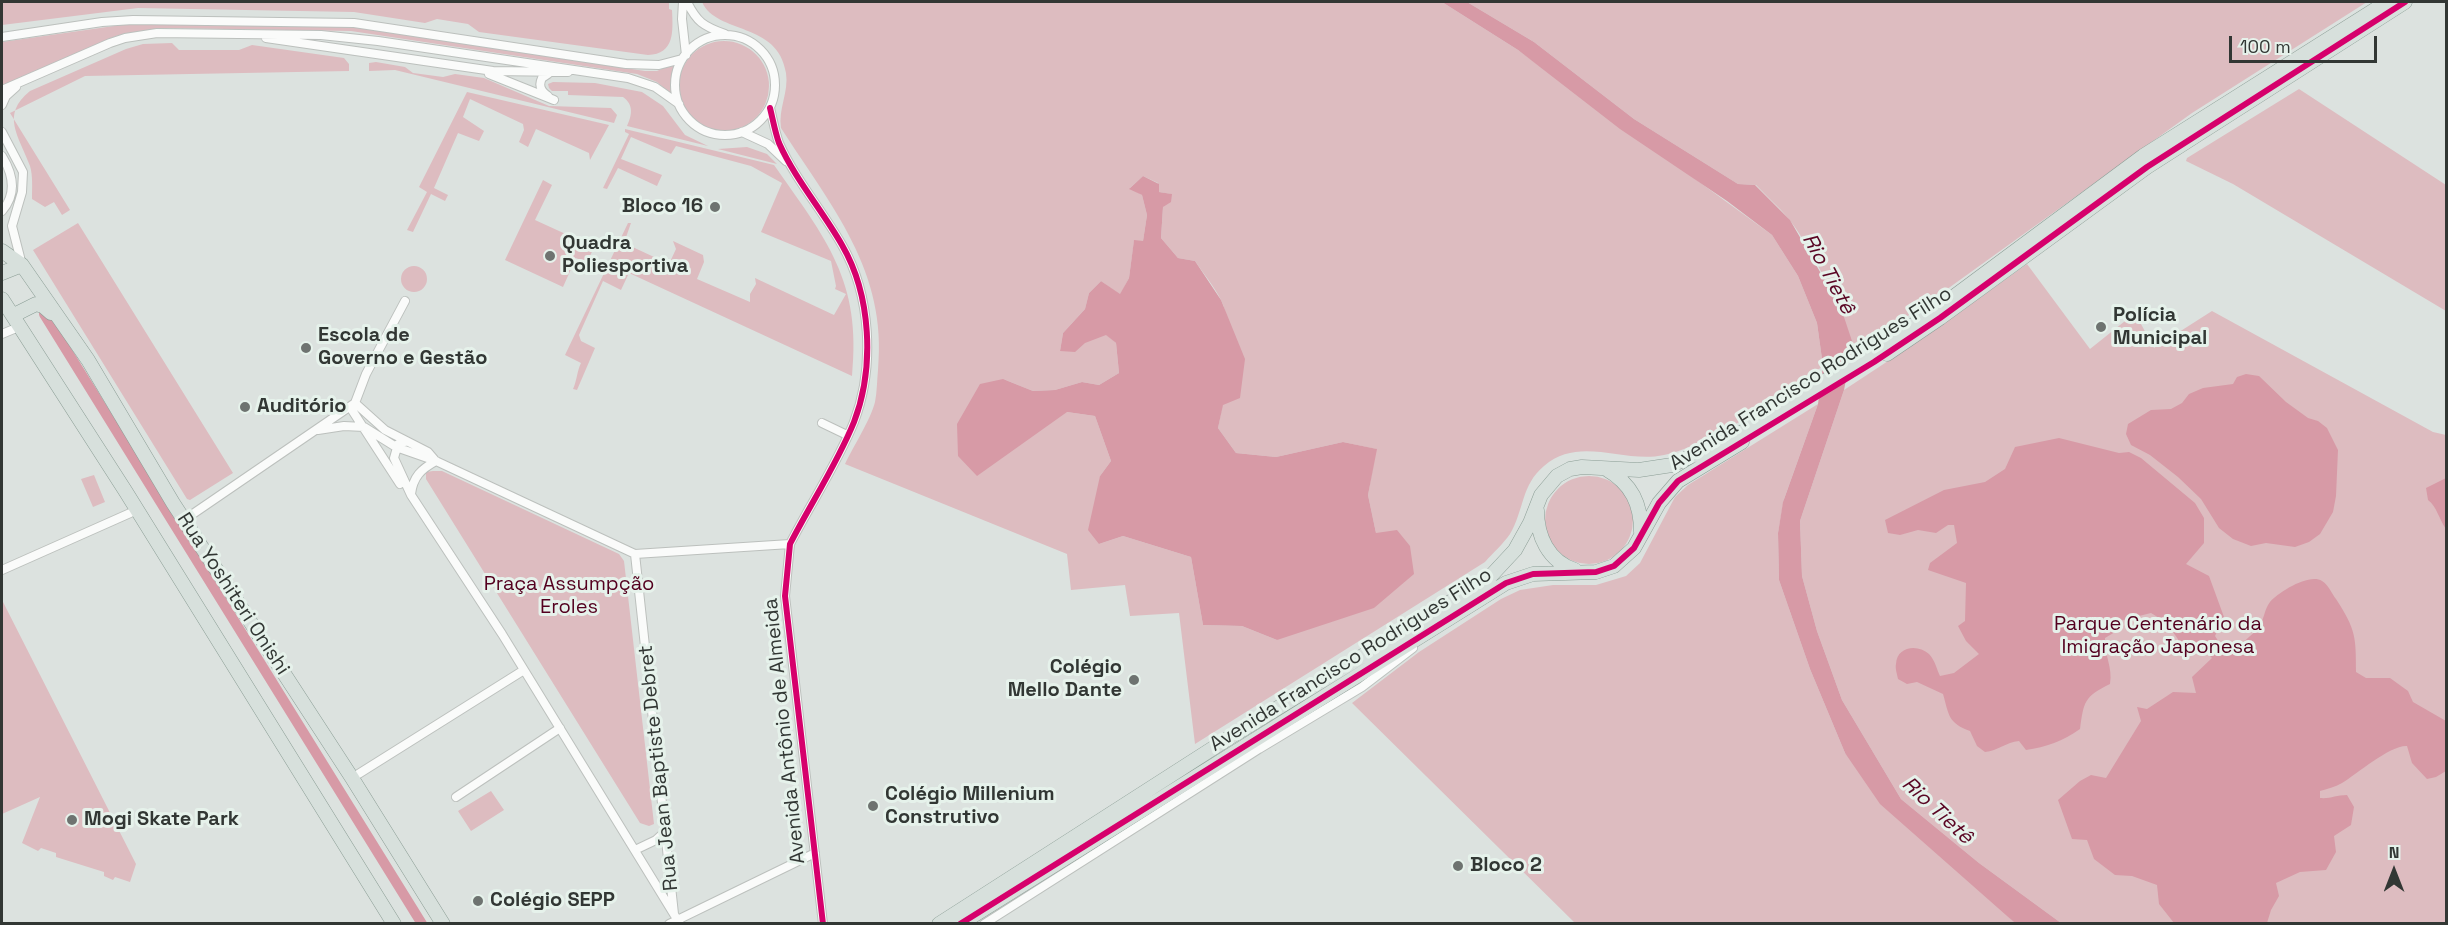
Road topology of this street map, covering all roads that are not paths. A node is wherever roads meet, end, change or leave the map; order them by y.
1 (685, 2) edge
2 (2387, 2) edge
3 (2405, 2) edge
4 (239, 34) junction
5 (731, 36) junction
6 (2, 37) edge
7 (684, 57) junction
8 (469, 68) junction
9 (587, 72) junction
10 (552, 73) junction
11 (32, 78) junction
12 (2, 90) edge
13 (679, 104) junction
14 (2, 105) edge
15 (770, 108) junction
16 (2, 132) edge
17 (742, 132) junction
18 (2, 156) edge
19 (792, 167) junction
20 (2, 211) edge
21 (2, 251) edge
22 (22, 265) junction
23 (2, 273) edge
24 (2, 299) edge
25 (405, 301) dead end
26 (17, 320) junction
27 (62, 322) junction
28 (2, 334) edge
29 (1872, 358) junction
30 (1799, 403) junction
31 (352, 405) junction
32 (822, 423) dead end
33 (364, 427) junction
34 (318, 430) junction
35 (847, 435) junction
36 (405, 442) junction
37 (396, 447) junction
38 (436, 461) junction
39 (1604, 468) junction
40 (411, 495) junction
41 (1538, 507) junction
42 (137, 510) junction
43 (184, 520) junction
44 (1641, 535) junction
45 (790, 544) junction
46 (635, 554) junction
47 (2, 570) edge
48 (1583, 572) junction
49 (1485, 596) junction
50 (524, 670) junction
51 (560, 728) junction
52 (352, 778) junction
53 (456, 797) dead end
54 (667, 830) junction
55 (635, 850) junction
56 (815, 853) junction
57 (675, 920) edge
58 (394, 924) edge
59 (443, 924) edge
60 (823, 924) edge
61 (939, 924) edge
62 (960, 924) edge
63 (984, 924) edge

1 - 5 street, Avenida Antônio de Almeida
1 - 7 street, Avenida Antônio de Almeida
2 - 29 main road, Avenida Francisco Rodrigues Filho
3 - 29 main road, Avenida Francisco Rodrigues Filho
4 - 8 street
4 - 9 street
4 - 11 street
5 - 7 street
5 - 15 street, Avenida Antônio de Almeida
6 - 7 street
7 - 13 street, Avenida Antônio de Almeida
8 - 10 street
8 - 10 street
9 - 10 street
9 - 13 street
11 - 12 street
11 - 14 street
13 - 17 street, Avenida Antônio de Almeida
15 - 17 street
15 - 19 street, Avenida Antônio de Almeida
16 - 22 street
17 - 19 street, Avenida Antônio de Almeida
18 - 20 street
19 - 35 street, Avenida Antônio de Almeida
21 - 22 main road, Rua Yoshiteri Onishi
22 - 23 main road
22 - 27 main road, Rua Yoshiteri Onishi
24 - 26 main road, Rua Yoshiteri Onishi
25 - 31 street
26 - 27 main road
26 - 28 street
26 - 42 main road, Rua Yoshiteri Onishi
27 - 43 main road, Rua Yoshiteri Onishi
29 - 30 main road, Avenida Francisco Rodrigues Filho
30 - 39 main road, Avenida Francisco Rodrigues Filho
30 - 44 main road, Avenida Francisco Rodrigues Filho
31 - 33 street
31 - 34 street
31 - 36 street
32 - 35 street
33 - 34 street
33 - 37 street
33 - 40 street
34 - 43 street
35 - 45 street, Avenida Antônio de Almeida
36 - 37 street
36 - 38 street
37 - 38 street
37 - 40 street
38 - 40 street
38 - 46 street
39 - 41 main road, Avenida Francisco Rodrigues Filho
39 - 44 main road
40 - 50 street
41 - 48 main road
41 - 61 main road, Avenida Francisco Rodrigues Filho
42 - 47 street
42 - 58 main road, Rua Yoshiteri Onishi
43 - 52 main road, Rua Yoshiteri Onishi
44 - 48 main road, Avenida Francisco Rodrigues Filho
45 - 46 street
45 - 56 street, Avenida Antônio de Almeida
46 - 54 street, Rua Jean Baptiste Debret
48 - 49 main road, Avenida Francisco Rodrigues Filho
49 - 62 main road, Avenida Francisco Rodrigues Filho
49 - 63 street
50 - 51 street
50 - 52 street
51 - 53 street
51 - 55 street
52 - 59 main road, Rua Yoshiteri Onishi
54 - 55 street
54 - 57 street, Rua Jean Baptiste Debret
55 - 57 street
56 - 57 street
56 - 60 street, Avenida Antônio de Almeida

